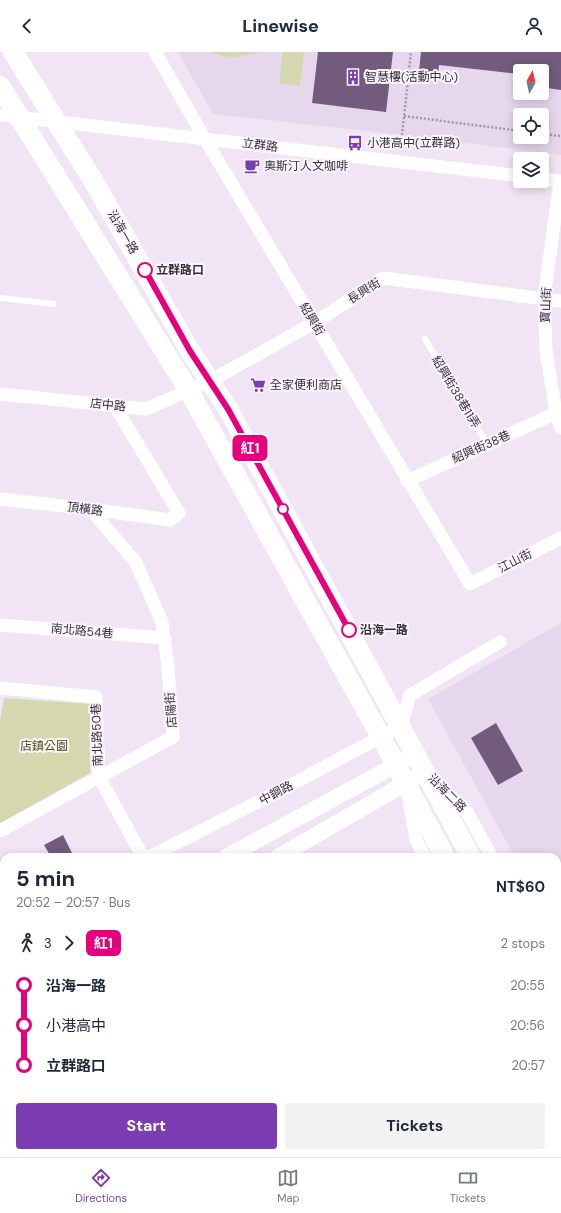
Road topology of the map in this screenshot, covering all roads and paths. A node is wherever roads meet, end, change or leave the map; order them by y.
1 (13, 52) edge
2 (155, 52) edge
3 (411, 52) edge
4 (0, 86) edge
5 (10, 116) edge
6 (404, 116) junction
7 (55, 121) junction
8 (513, 130) edge
9 (402, 135) dead end
10 (549, 135) edge
11 (561, 136) edge
12 (205, 139) junction
13 (513, 175) edge
14 (549, 179) edge
15 (561, 181) edge
16 (0, 298) edge
17 (544, 298) junction
18 (561, 300) edge
19 (54, 304) dead end
20 (314, 323) junction
21 (426, 339) dead end
22 (210, 381) junction
23 (189, 391) junction
24 (0, 394) edge
25 (115, 406) junction
26 (558, 413) edge
27 (561, 428) edge
28 (487, 444) junction
29 (407, 481) junction
30 (0, 499) edge
31 (90, 509) junction
32 (561, 538) edge
33 (470, 584) joint
34 (0, 625) edge
35 (164, 638) junction
36 (500, 642) dead end
37 (0, 688) edge
38 (401, 726) junction
39 (381, 737) junction
40 (416, 754) junction
41 (395, 765) junction
42 (425, 772) junction
43 (99, 777) junction
44 (406, 784) junction
45 (0, 831) edge
46 (141, 853) edge
47 (157, 853) edge
48 (233, 853) edge
49 (285, 853) edge
50 (423, 853) edge
51 (444, 853) edge
52 (469, 853) edge
53 (490, 853) edge

1 - 7 main road, 沿海一路
2 - 12 street, 紹興街
3 - 6 path
4 - 5 main road
5 - 7 street, 立群路
5 - 23 main road
6 - 8 path
6 - 9 path
7 - 12 street, 立群路
7 - 22 main road, 沿海一路
10 - 11 path
12 - 13 street, 立群路
12 - 20 street, 紹興街
14 - 15 street
15 - 17 street, 寶山街
16 - 19 lane
17 - 18 street, 長興街
17 - 20 street, 長興街
17 - 26 street, 寶山街
20 - 22 street, 長興街
20 - 29 street, 紹興街
21 - 28 lane, 紹興街38巷11弄
22 - 23 street, 店中路
22 - 38 main road, 沿海一路
23 - 25 street, 店中路
23 - 39 main road
24 - 25 street, 店中路
25 - 31 street, 頂橫路
26 - 27 street, 寶山街
26 - 28 street, 紹興街38巷
28 - 29 street, 紹興街38巷
29 - 33 street, 紹興街
30 - 31 street, 頂橫路
31 - 35 street, 店陽街
32 - 33 street, 江山街
34 - 35 street, 南北路54巷
35 - 43 street, 店陽街
36 - 38 street
37 - 43 street, 南北路50巷
38 - 39 street, 中鋼路
38 - 40 main road, 沿海一路
39 - 41 main road
39 - 47 street, 中鋼路
40 - 41 street
40 - 42 main road, 沿海一路
41 - 44 main road
41 - 48 street
42 - 44 street
42 - 52 main road, 沿海二路
42 - 53 street, 沿海二路
43 - 45 street, 店陽街
43 - 46 street, 南北路50巷
44 - 49 street
44 - 50 street
44 - 51 main road, 沿海二路

